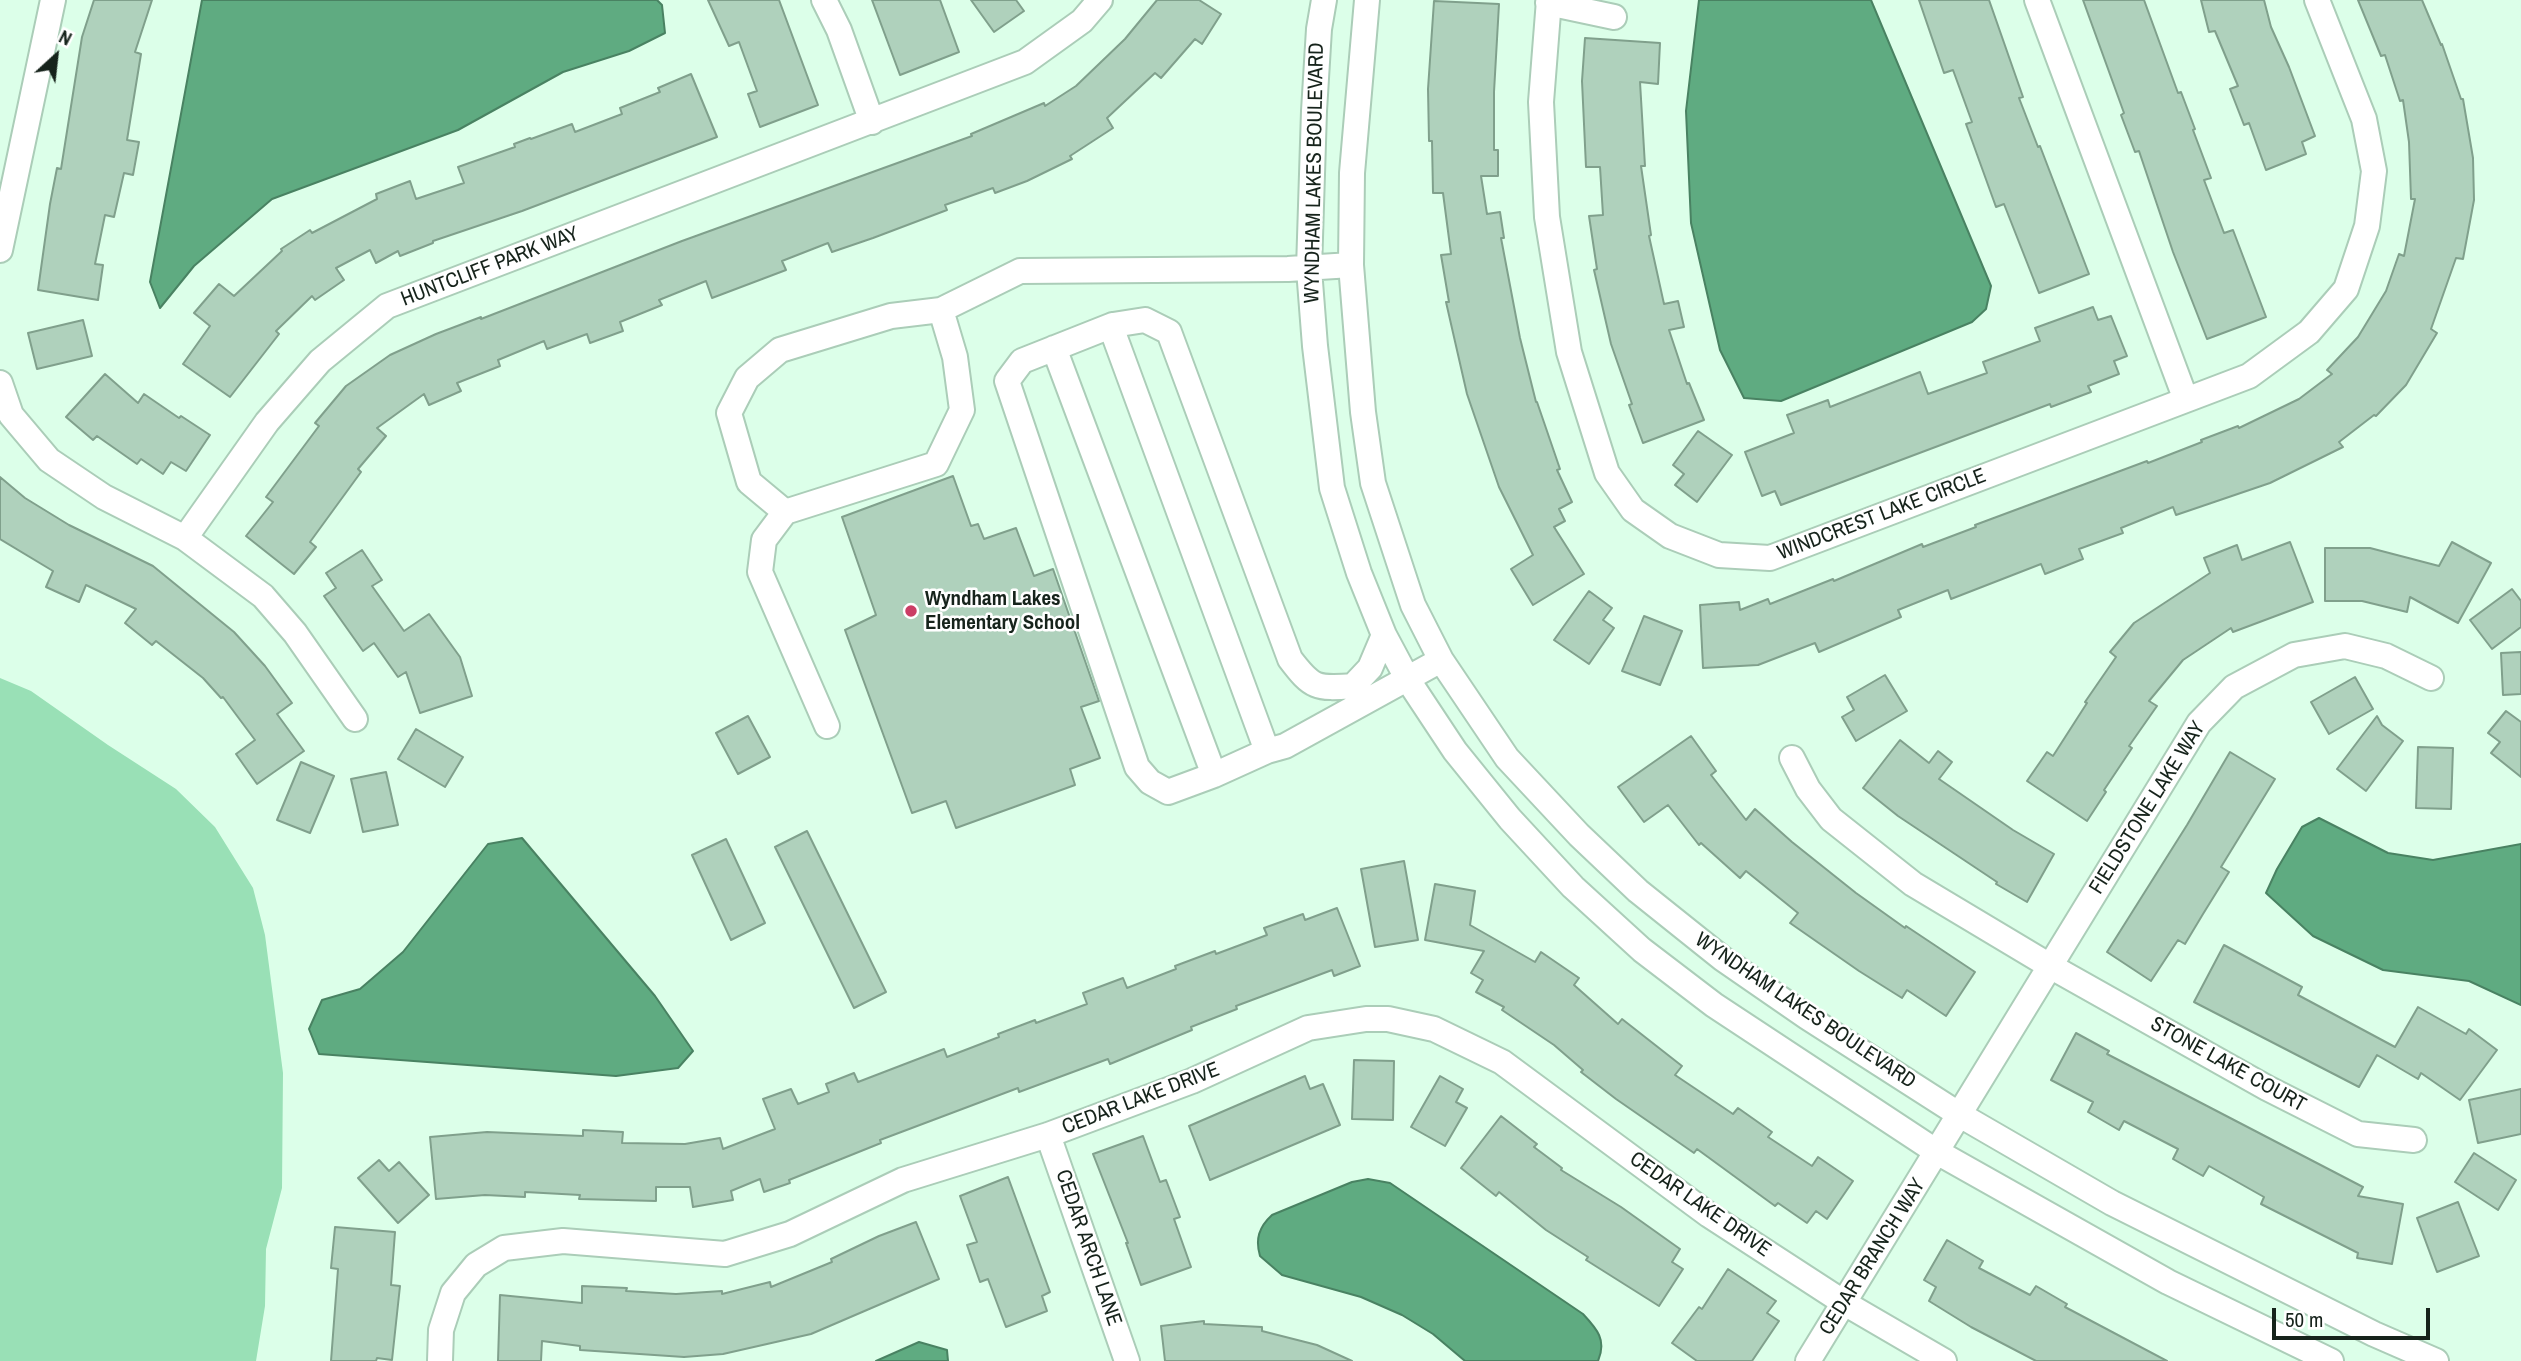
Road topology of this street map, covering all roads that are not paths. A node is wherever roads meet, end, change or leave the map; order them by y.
1 (53, 0) edge
2 (824, 0) edge
3 (1100, 0) edge
4 (1324, 0) edge
5 (1367, 0) edge
6 (2037, 0) edge
7 (2317, 0) edge
8 (1548, 2) edge
9 (1614, 17) dead end
10 (872, 122) junction
11 (0, 250) edge
12 (1351, 265) junction
13 (1309, 269) junction
14 (941, 310) junction
15 (1112, 325) junction
16 (1054, 348) junction
17 (0, 383) edge
18 (2186, 400) junction
19 (785, 512) junction
20 (185, 538) junction
21 (1384, 635) junction
22 (1441, 660) junction
23 (2431, 678) dead end
24 (1408, 680) junction
25 (355, 719) dead end
26 (827, 726) dead end
27 (1267, 751) junction
28 (1792, 758) dead end
29 (1214, 775) junction
30 (2050, 966) junction
31 (1960, 1115) junction
32 (1048, 1135) junction
33 (2414, 1140) dead end
34 (1937, 1152) junction
35 (1846, 1304) junction
36 (440, 1361) edge
37 (1127, 1361) edge
38 (1808, 1361) edge
39 (1944, 1361) edge
40 (2331, 1361) edge
41 (2436, 1361) edge

1 - 11 street
2 - 10 street
3 - 10 street, HUNTCLIFF PARK WAY
4 - 13 street, WYNDHAM LAKES BOULEVARD
5 - 12 street, WYNDHAM LAKES BOULEVARD
6 - 18 street
7 - 18 street, WINDCREST LAKE CIRCLE
8 - 9 street
8 - 18 street, WINDCREST LAKE CIRCLE
10 - 20 street, HUNTCLIFF PARK WAY
12 - 13 street
12 - 22 street, WYNDHAM LAKES BOULEVARD
13 - 14 street
13 - 21 street, WYNDHAM LAKES BOULEVARD
14 - 19 street
14 - 19 street
15 - 16 street
15 - 21 street
15 - 27 street
16 - 29 street
16 - 29 street
17 - 20 street
19 - 26 street
20 - 25 street
21 - 24 street, WYNDHAM LAKES BOULEVARD
22 - 24 street
22 - 31 street, WYNDHAM LAKES BOULEVARD
23 - 30 street, FIELDSTONE LAKE WAY
24 - 27 street
24 - 34 street, WYNDHAM LAKES BOULEVARD
27 - 29 street
28 - 30 street, STONE LAKE COURT
30 - 31 street, FIELDSTONE LAKE WAY
30 - 33 street, STONE LAKE COURT
31 - 34 street, CEDAR BRANCH WAY
31 - 41 street, WYNDHAM LAKES BOULEVARD
32 - 35 street, CEDAR LAKE DRIVE
32 - 36 street, CEDAR LAKE DRIVE
32 - 37 street, CEDAR ARCH LANE
34 - 35 street, CEDAR BRANCH WAY
34 - 40 street, WYNDHAM LAKES BOULEVARD
35 - 38 street, CEDAR BRANCH WAY
35 - 39 street, CEDAR LAKE DRIVE

